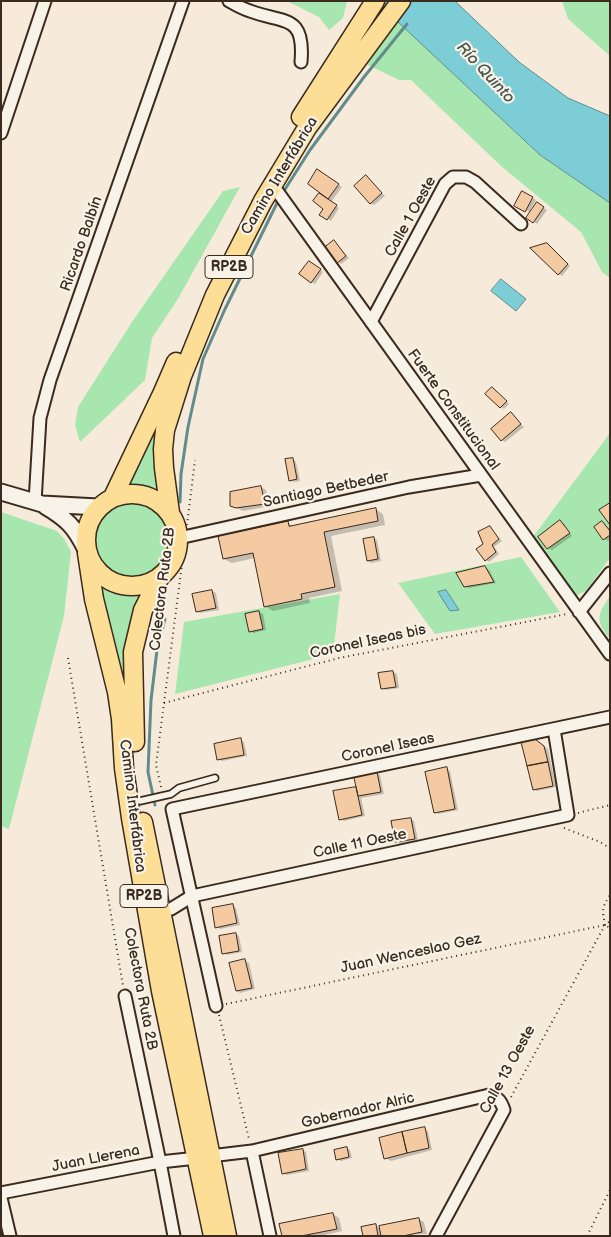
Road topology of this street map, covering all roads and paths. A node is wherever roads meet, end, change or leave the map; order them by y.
1 (45, 1) edge
2 (183, 1) edge
3 (228, 1) edge
4 (375, 1) edge
5 (401, 1) edge
6 (358, 44) junction
7 (301, 62) dead end
8 (1, 133) edge
9 (272, 184) junction
10 (520, 224) dead end
11 (371, 322) junction
12 (195, 460) dead end
13 (481, 476) junction
14 (1, 492) edge
15 (114, 497) junction
16 (38, 503) junction
17 (98, 507) junction
18 (170, 513) junction
19 (183, 537) junction
20 (86, 552) junction
21 (610, 574) edge
22 (160, 577) junction
23 (580, 612) junction
24 (610, 654) edge
25 (68, 658) dead end
26 (164, 703) junction
27 (610, 717) edge
28 (554, 729) junction
29 (216, 778) dead end
30 (162, 792) dead end
31 (140, 801) junction
32 (610, 805) edge
33 (568, 815) junction
34 (543, 820) junction
35 (610, 848) edge
36 (610, 895) edge
37 (192, 896) junction
38 (162, 912) junction
39 (610, 921) edge
40 (605, 925) junction
41 (610, 928) edge
42 (125, 996) joint
43 (216, 1006) junction
44 (504, 1110) junction
45 (252, 1151) junction
46 (204, 1157) junction
47 (160, 1162) junction
48 (610, 1190) edge
49 (1, 1193) edge
50 (1, 1198) edge
51 (10, 1236) edge
52 (174, 1236) edge
53 (214, 1236) edge
54 (227, 1236) edge
55 (270, 1236) edge
56 (436, 1236) edge
57 (587, 1236) edge

1 - 8 street
2 - 16 street, Ricardo Balbín
3 - 7 street
4 - 6 main road, Camino Interfábrica / RP2B
5 - 6 main road, Camino Interfábrica / RP2B
6 - 9 main road, Camino Interfábrica / RP2B
6 - 15 main road, Camino Interfábrica / RP2B
9 - 11 street, Fuerte Constitucional
9 - 18 main road, Camino Interfábrica / RP2B
10 - 11 street, Calle 1 Oeste
11 - 13 street, Fuerte Constitucional
12 - 19 path, Colectora Ruta 2B
13 - 19 street, Santiago Betbeder
13 - 23 street, Fuerte Constitucional
14 - 16 main road
15 - 17 main road, Camino Interfábrica / RP2B
15 - 18 main road, Camino Interfábrica / RP2B
16 - 17 main road
16 - 20 main road
17 - 20 main road, Camino Interfábrica / RP2B
18 - 19 main road, Camino Interfábrica / RP2B
19 - 22 main road, Camino Interfábrica / RP2B
19 - 26 path, Colectora Ruta 2B
20 - 22 main road
20 - 46 main road, Camino Interfábrica / RP2B
21 - 23 street
22 - 31 main road, Camino Interfábrica / RP2B
23 - 24 street, Fuerte Constitucional
23 - 26 path, Coronel Iseas bis
25 - 42 path, Colectora Ruta 2B
26 - 30 path, Colectora Ruta 2B
27 - 28 street, Coronel Iseas
28 - 33 street
28 - 37 street, Coronel Iseas
29 - 31 lane
31 - 38 main road, Camino Interfábrica / RP2B
32 - 33 path
33 - 34 street, Calle 11 Oeste
34 - 35 path
34 - 37 street, Calle 11 Oeste
36 - 40 path
37 - 38 street, Calle 11 Oeste
37 - 43 street
38 - 46 main road, Camino Interfábrica / RP2B
39 - 40 path, Calle 13 Oeste
40 - 41 path
40 - 43 path, Juan Wenceslao Gez
40 - 44 path, Calle 13 Oeste
42 - 47 street, Colectora Ruta 2B
43 - 45 path
44 - 45 street, Gobernador Alric
44 - 56 street, Calle 13 Oeste
45 - 46 street, Gobernador Alric
45 - 55 street
46 - 47 street, Juan Llerena
46 - 53 main road, Camino Interfábrica / RP2B
46 - 54 main road, Camino Interfábrica / RP2B
47 - 49 street, Juan Llerena
47 - 52 street, Colectora Ruta 2B
48 - 57 path
50 - 51 street

